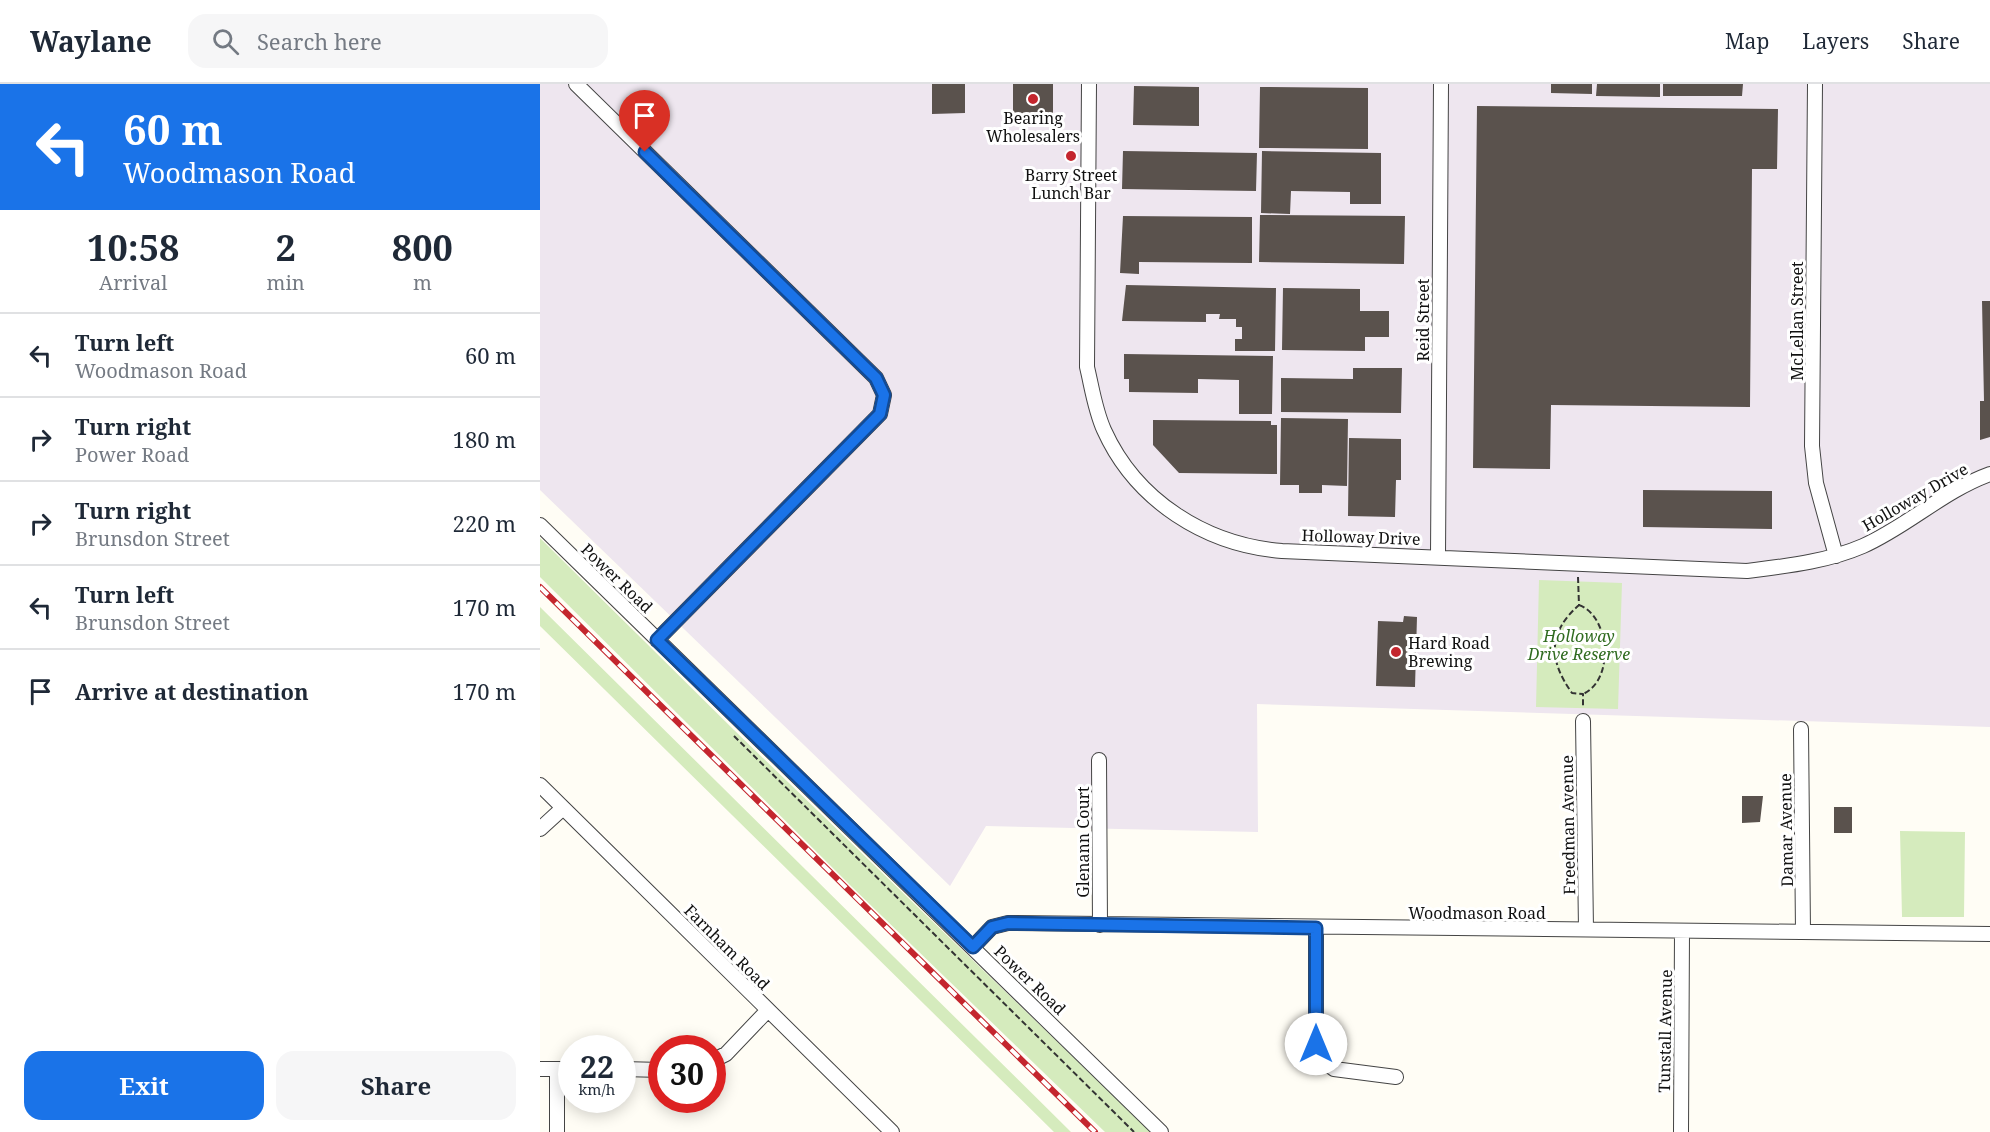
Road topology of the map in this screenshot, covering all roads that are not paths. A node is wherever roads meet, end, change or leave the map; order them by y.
1 (576, 84) edge
2 (1089, 84) edge
3 (1441, 84) edge
4 (1815, 84) edge
5 (1990, 474) edge
6 (540, 525) edge
7 (1437, 556) junction
8 (1836, 556) junction
9 (657, 640) junction
10 (1583, 721) road end
11 (1801, 729) dead end
12 (1099, 760) dead end
13 (540, 785) edge
14 (563, 808) junction
15 (540, 829) edge
16 (1100, 925) junction
17 (1316, 928) junction
18 (1586, 929) junction
19 (1682, 931) junction
20 (1803, 932) junction
21 (1990, 934) edge
22 (973, 947) junction
23 (768, 1010) junction
24 (726, 1054) edge
25 (540, 1069) edge
26 (558, 1069) edge
27 (1396, 1077) dead end
28 (559, 1113) edge
29 (557, 1132) edge
30 (892, 1132) edge
31 (1161, 1132) edge
32 (1681, 1132) edge

1 - 9 street
2 - 7 street, Holloway Drive
3 - 7 street, Reid Street
4 - 8 street, McLellan Street
5 - 8 street, Holloway Drive
6 - 9 street, Power Road
7 - 8 street, Holloway Drive
9 - 22 street, Power Road
10 - 18 street, Freedman Avenue
11 - 20 street, Damar Avenue
12 - 16 street, Glenann Court
13 - 14 street, Farnham Road
14 - 15 street
14 - 23 street, Farnham Road
16 - 17 street, Woodmason Road
16 - 22 street, Woodmason Road
17 - 18 street, Woodmason Road
17 - 27 street
18 - 19 street, Woodmason Road
19 - 20 street, Woodmason Road
19 - 32 street, Tunstall Avenue
20 - 21 street, Woodmason Road
22 - 31 street, Power Road
23 - 24 street
23 - 30 street, Farnham Road
25 - 26 street
28 - 29 street

